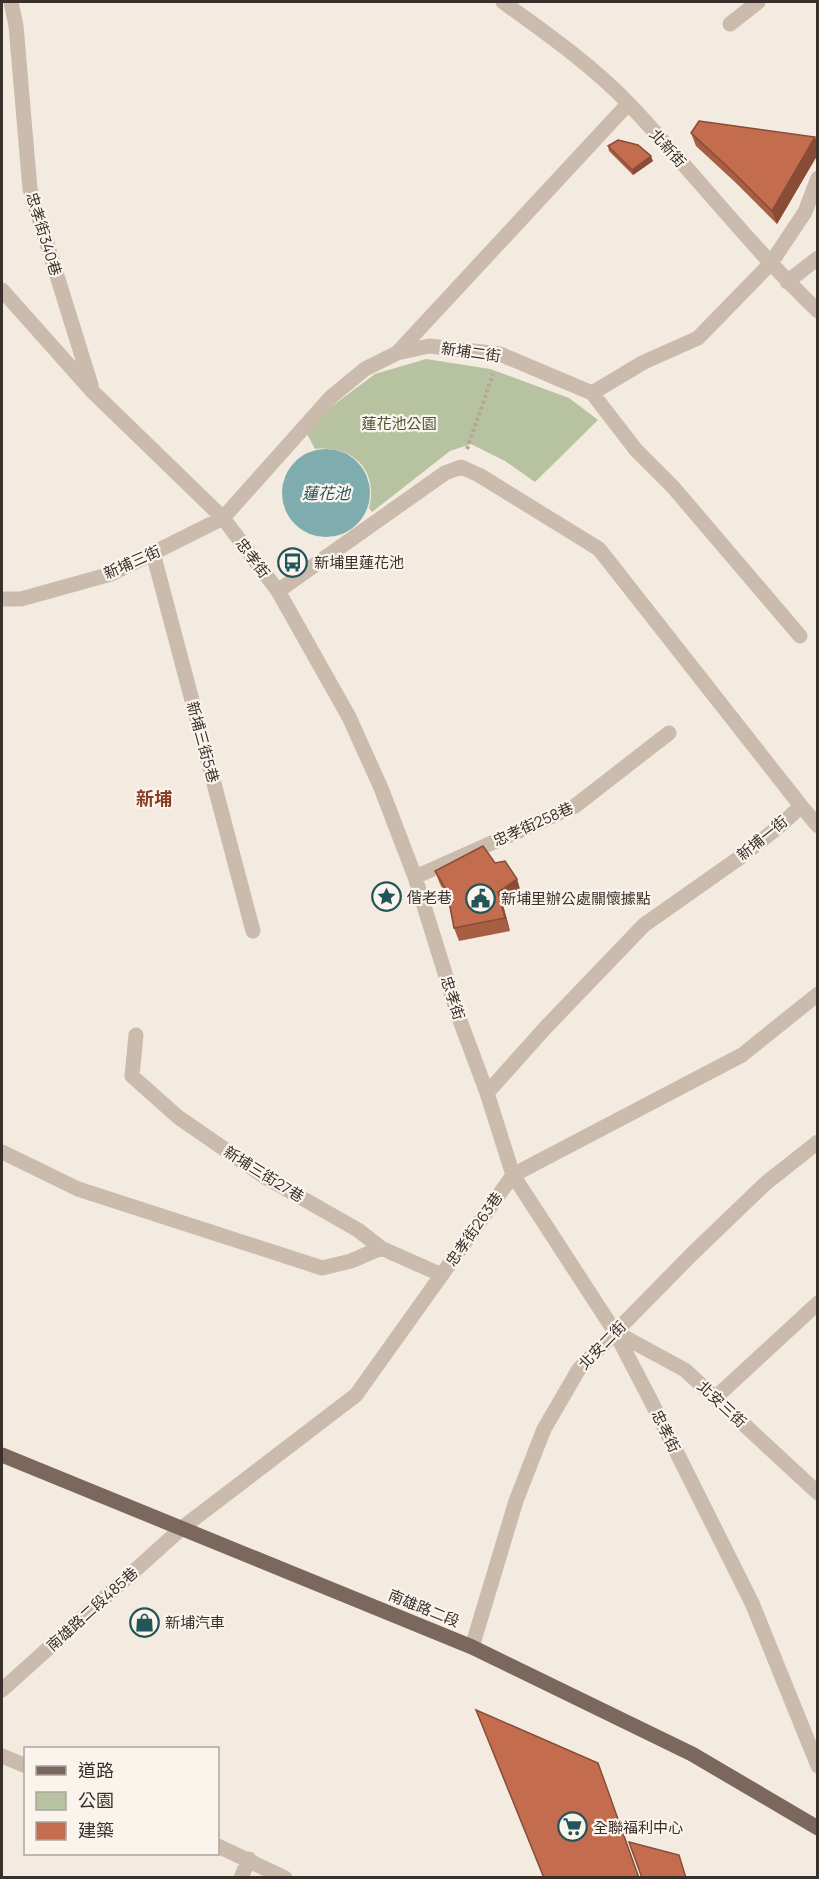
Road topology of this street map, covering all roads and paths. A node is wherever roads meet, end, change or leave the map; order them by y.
1 (11, 2) edge
2 (502, 2) edge
3 (758, 2) edge
4 (730, 24) dead end
5 (628, 104) junction
6 (818, 178) edge
7 (818, 258) edge
8 (771, 263) junction
9 (787, 282) junction
10 (2, 290) edge
11 (818, 311) edge
12 (397, 353) junction
13 (500, 354) junction
14 (92, 391) junction
15 (592, 393) junction
16 (461, 467) junction
17 (223, 518) junction
18 (153, 553) junction
19 (278, 591) junction
20 (2, 599) edge
21 (800, 636) dead end
22 (669, 733) dead end
23 (801, 806) junction
24 (818, 826) edge
25 (415, 877) junction
26 (253, 931) dead end
27 (818, 994) edge
28 (136, 1035) dead end
29 (487, 1093) junction
30 (818, 1142) edge
31 (2, 1152) edge
32 (513, 1175) junction
33 (381, 1248) junction
34 (442, 1275) junction
35 (818, 1303) edge
36 (615, 1332) junction
37 (715, 1398) junction
38 (2, 1455) edge
39 (818, 1493) edge
40 (182, 1528) junction
41 (472, 1647) junction
42 (2, 1690) edge
43 (2, 1756) edge
44 (24, 1765) edge
45 (818, 1766) edge
46 (818, 1828) edge
47 (219, 1846) edge
48 (249, 1859) junction
49 (241, 1878) edge
50 (285, 1878) edge

1 - 14 street, 忠孝街340巷
2 - 5 street, 北新街
3 - 4 street
5 - 8 street, 北新街
5 - 12 street
6 - 8 street
7 - 9 street
8 - 9 street, 北新街
8 - 15 street
9 - 11 street, 北新街
10 - 14 street, 忠孝街
12 - 13 street, 新埔二街
12 - 17 street, 新埔二街
13 - 15 street, 新埔二街
13 - 16 path
14 - 17 street, 忠孝街
15 - 21 street
16 - 19 street
16 - 23 street, 新埔一街
17 - 18 street, 新埔三街
17 - 19 street, 忠孝街
18 - 20 street, 新埔三街
18 - 26 street, 新埔三街5巷
19 - 25 street, 忠孝街
22 - 25 street, 忠孝街258巷
23 - 24 street
23 - 29 street, 新埔一街
25 - 29 street, 忠孝街
27 - 32 street, 忠孝街263巷
28 - 33 street, 新埔三街27巷
29 - 32 street, 忠孝街
30 - 36 street, 北安二街
31 - 33 street
32 - 34 street, 忠孝街263巷
32 - 36 street, 忠孝街
33 - 34 street, 新埔三街27巷
34 - 40 street, 忠孝街263巷
35 - 37 street
36 - 37 street, 北安三街
36 - 41 street, 北安二街
36 - 45 street, 忠孝街
37 - 39 street, 北安三街
38 - 40 main road, 南雄路二段
40 - 41 main road, 南雄路二段
40 - 42 street, 南雄路二段485巷
41 - 46 main road, 南雄路二段
43 - 44 street
47 - 48 street
48 - 49 street
48 - 50 street

